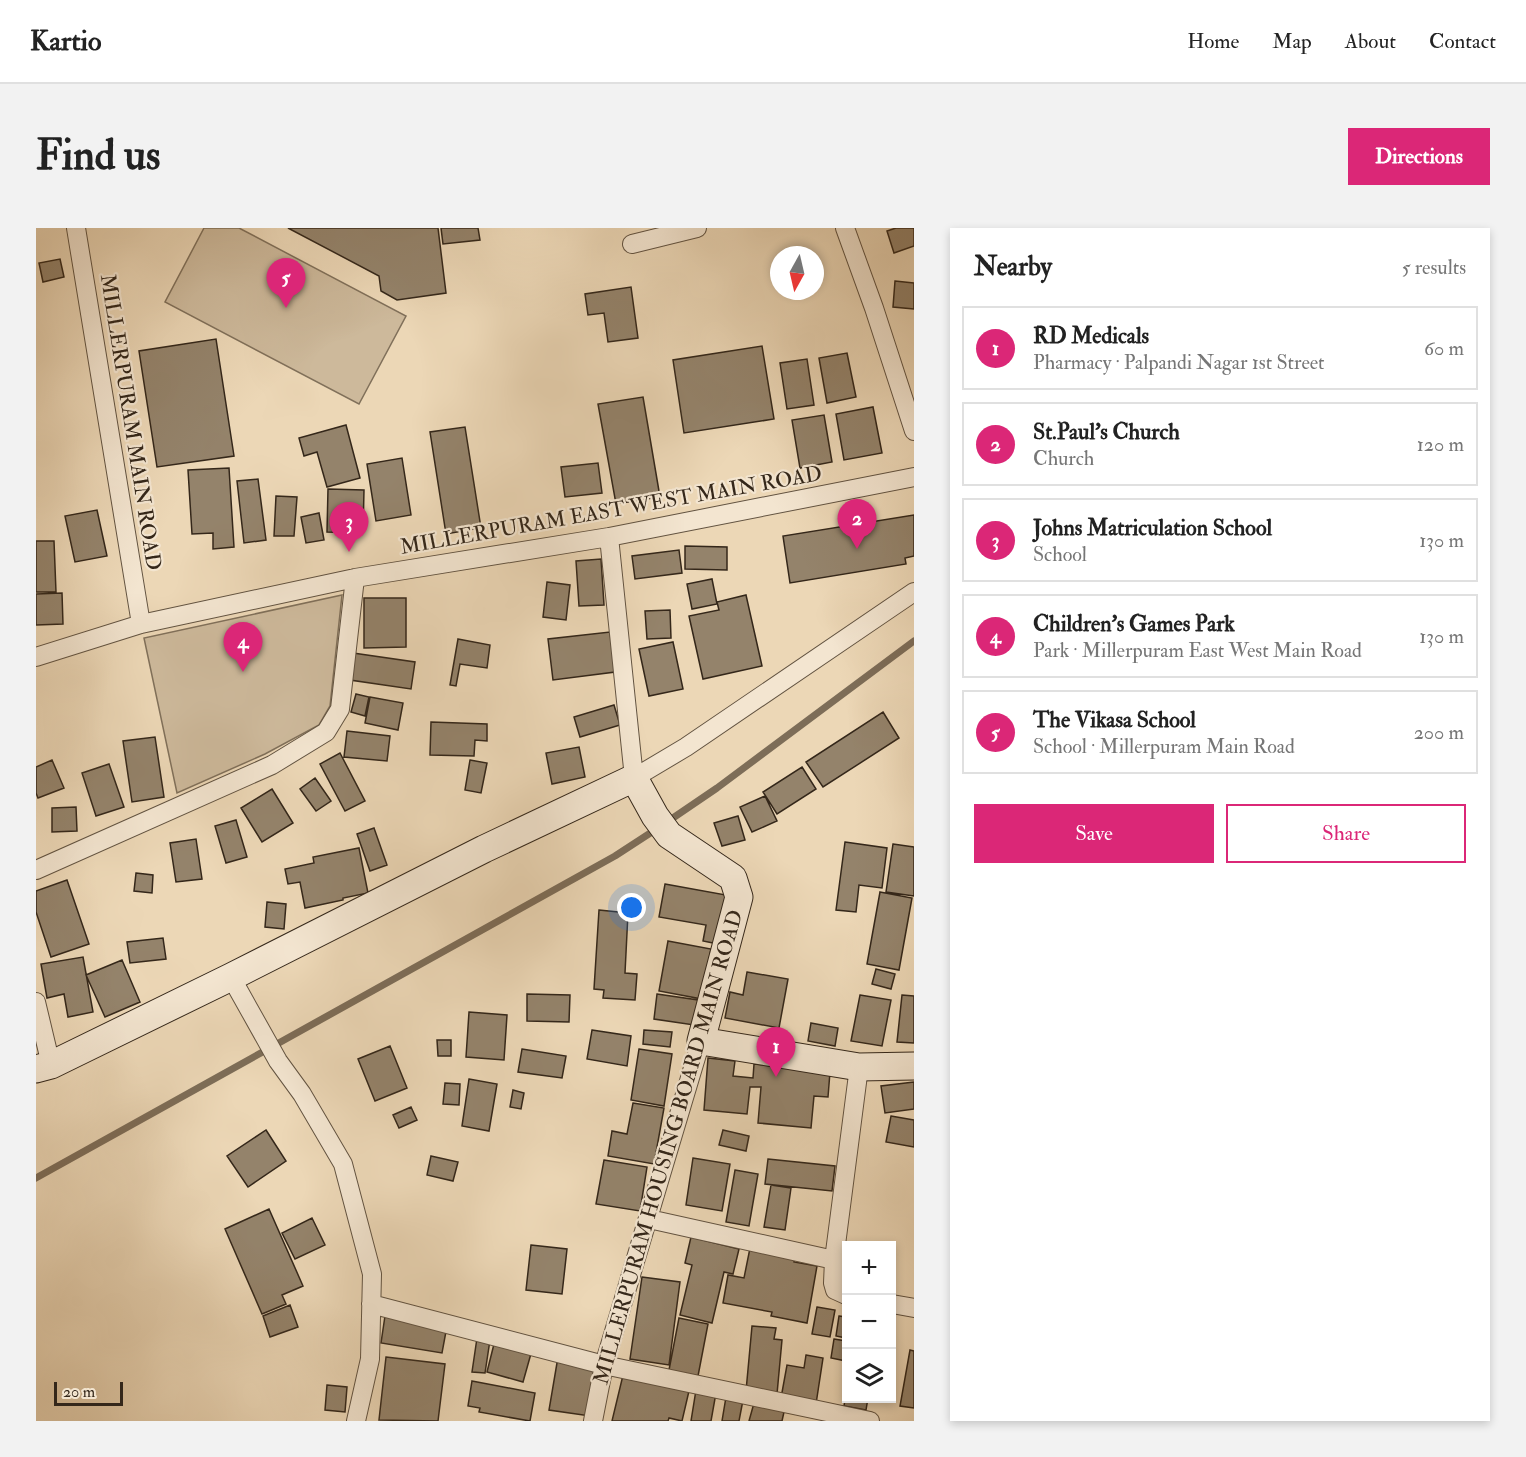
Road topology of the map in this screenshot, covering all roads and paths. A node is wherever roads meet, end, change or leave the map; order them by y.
1 (76, 228) edge
2 (697, 228) edge
3 (845, 228) edge
4 (632, 244) dead end
5 (914, 431) edge
6 (914, 477) edge
7 (609, 537) junction
8 (356, 578) junction
9 (914, 592) edge
10 (141, 624) junction
11 (36, 657) edge
12 (634, 778) junction
13 (36, 870) edge
14 (231, 977) junction
15 (36, 1002) edge
16 (701, 1041) junction
17 (914, 1066) edge
18 (44, 1067) edge
19 (859, 1067) junction
20 (649, 1219) junction
21 (834, 1260) junction
22 (842, 1293) edge
23 (371, 1304) junction
24 (896, 1305) edge
25 (914, 1308) edge
26 (604, 1365) junction
27 (356, 1421) edge
28 (593, 1421) edge
29 (870, 1421) edge

1 - 10 street, MILLERPURAM MAIN ROAD
2 - 4 street
3 - 5 street
6 - 7 street, MILLERPURAM EAST WEST MAIN ROAD
7 - 8 street, MILLERPURAM EAST WEST MAIN ROAD
7 - 12 street
8 - 10 street, MILLERPURAM EAST WEST MAIN ROAD
8 - 13 street
9 - 12 street
10 - 11 street, MILLERPURAM EAST WEST MAIN ROAD
12 - 14 street
12 - 16 street, MILLERPURAM HOUSING BOARD MAIN ROAD
14 - 18 street
14 - 23 street
15 - 18 street
16 - 19 street
16 - 20 street, MILLERPURAM HOUSING BOARD MAIN ROAD
17 - 19 street
19 - 21 street
20 - 21 street
20 - 26 street, MILLERPURAM HOUSING BOARD MAIN ROAD
21 - 22 street
23 - 26 street
23 - 27 street
24 - 25 street
26 - 28 street, MILLERPURAM HOUSING BOARD MAIN ROAD
26 - 29 street

